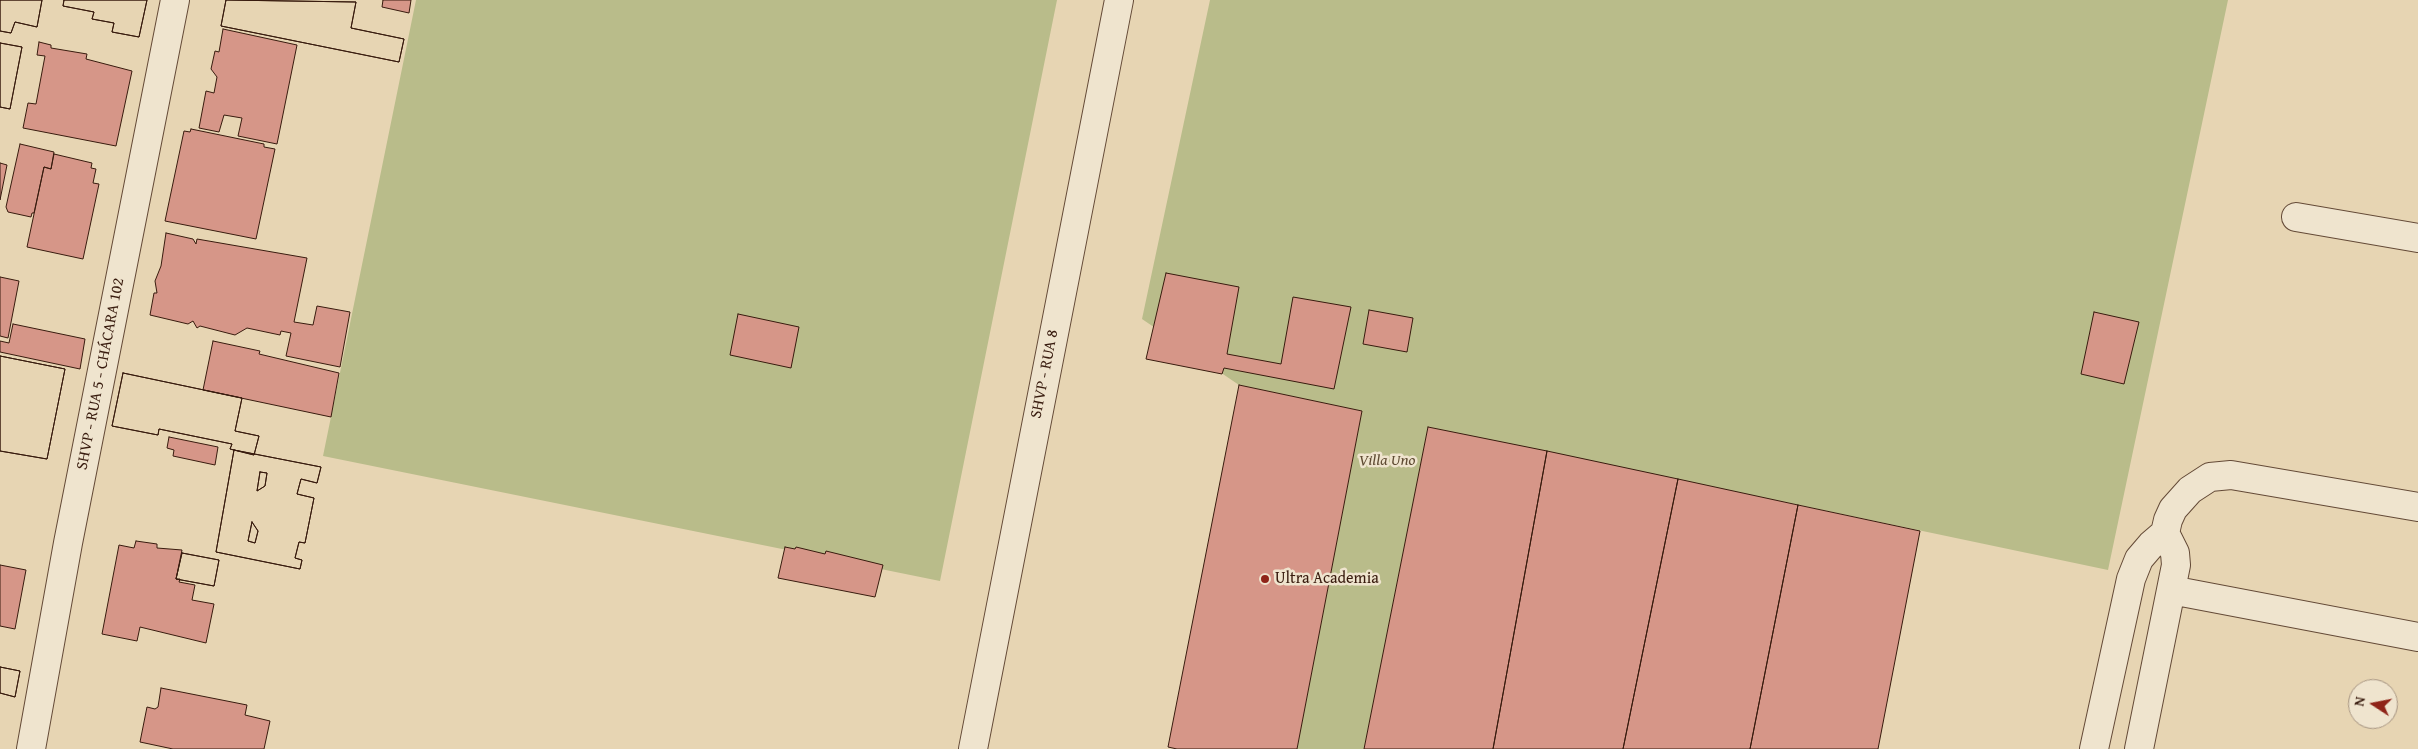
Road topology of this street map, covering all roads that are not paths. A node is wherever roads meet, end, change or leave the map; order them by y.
1 (174, 0) edge
2 (1119, 0) edge
3 (2296, 217) dead end
4 (2418, 238) edge
5 (2418, 507) edge
6 (2165, 533) junction
7 (2171, 590) junction
8 (2418, 637) edge
9 (2107, 692) junction
10 (2148, 702) junction
11 (31, 749) edge
12 (973, 749) edge
13 (2094, 749) edge
14 (2138, 749) edge

1 - 11 street, SHVP - RUA 5 - CHÁCARA 102
2 - 12 street, SHVP - RUA 8
3 - 4 street
5 - 6 street
6 - 7 street
6 - 9 street
7 - 8 street
7 - 10 street
9 - 10 street
9 - 13 street
10 - 14 street

